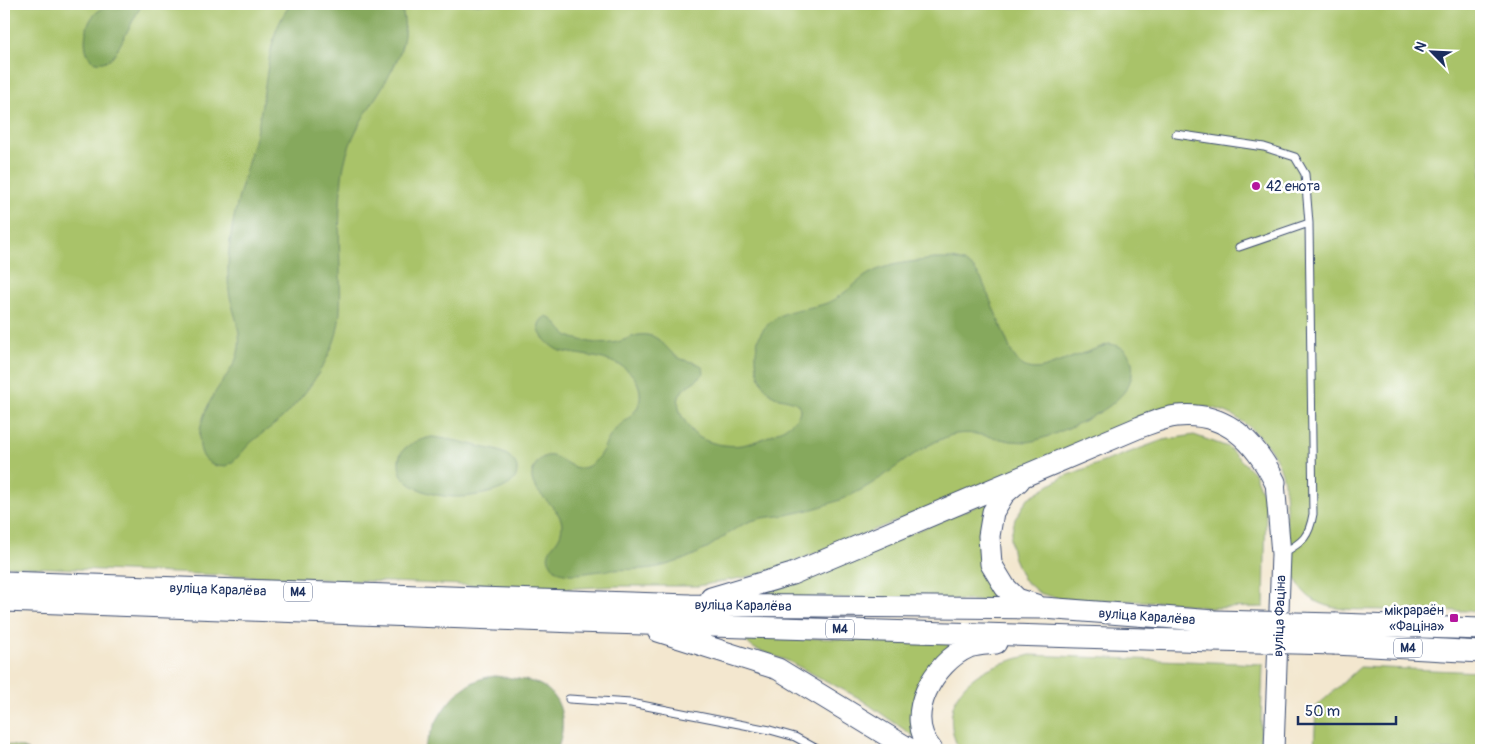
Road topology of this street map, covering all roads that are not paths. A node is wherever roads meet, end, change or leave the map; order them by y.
1 (1176, 134) dead end
2 (1309, 223) junction
3 (1239, 247) dead end
4 (1026, 474) junction
5 (1276, 482) joint
6 (1281, 554) junction
7 (4, 582) edge
8 (4, 601) edge
9 (690, 605) junction
10 (1044, 608) junction
11 (634, 623) junction
12 (1481, 629) edge
13 (1214, 631) junction
14 (1336, 634) junction
15 (1046, 636) junction
16 (1481, 652) edge
17 (569, 699) dead end
18 (819, 750) edge
19 (911, 750) edge
20 (932, 750) edge
21 (1274, 750) edge

1 - 2 lane
2 - 3 lane
2 - 6 lane
4 - 5 main road
4 - 9 main road
4 - 10 main road
5 - 6 main road, вуліца Фаціна
6 - 21 main road, вуліца Фаціна
7 - 9 main road, вуліца Каралёва / М4
8 - 11 main road, вуліца Каралёва / М4
9 - 10 main road, вуліца Каралёва / М4
10 - 13 main road, вуліца Каралёва / М4
11 - 15 main road, вуліца Каралёва / М4
11 - 19 main road
12 - 14 main road, вуліца Каралёва / М4
13 - 14 main road, вуліца Каралёва / М4, bridge
13 - 15 main road, вуліца Каралёва / М4
14 - 16 main road, вуліца Каралёва / М4
15 - 20 main road
17 - 18 lane

